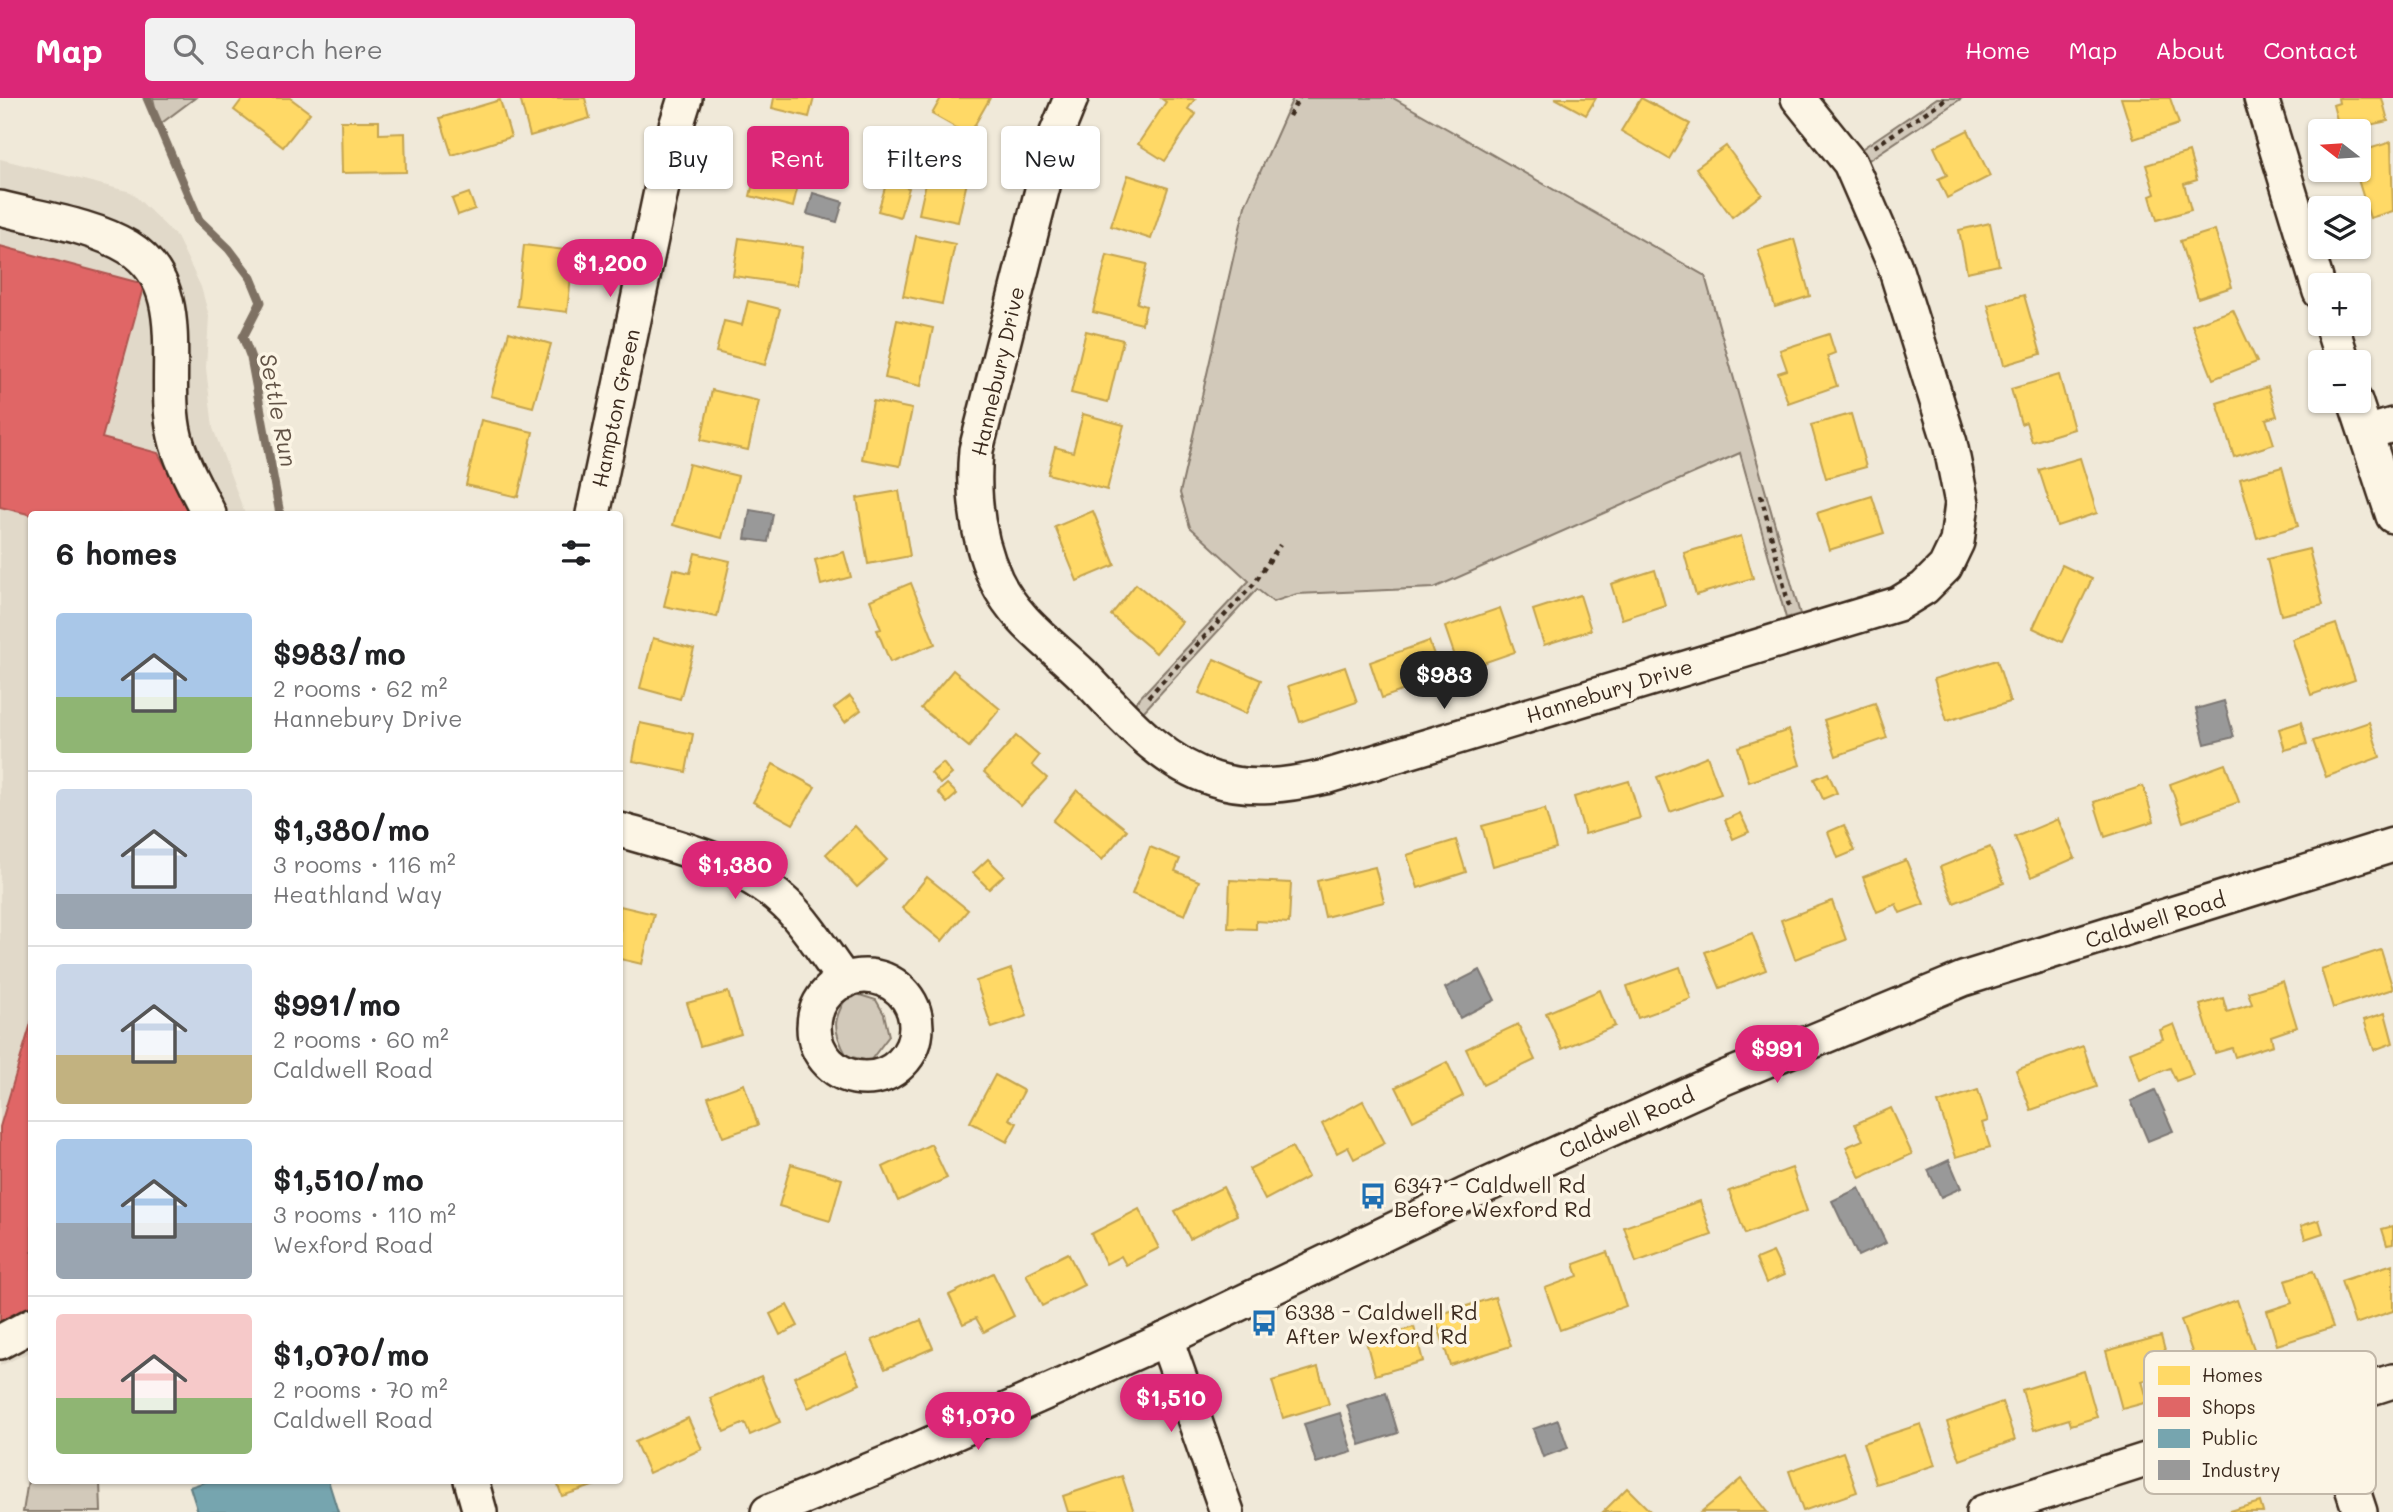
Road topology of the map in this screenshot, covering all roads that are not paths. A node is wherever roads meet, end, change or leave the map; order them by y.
1 (685, 98) edge
2 (1071, 98) edge
3 (1798, 98) edge
4 (2261, 98) edge
5 (0, 208) edge
6 (2314, 273) edge
7 (2365, 413) edge
8 (2379, 429) edge
9 (208, 511) edge
10 (594, 511) edge
11 (2393, 516) edge
12 (623, 831) edge
13 (2393, 845) edge
14 (845, 981) dead end
15 (28, 1327) edge
16 (1166, 1339) junction
17 (0, 1342) edge
18 (2393, 1381) edge
19 (2376, 1386) edge
20 (2144, 1460) edge
21 (472, 1484) edge
22 (2354, 1494) edge
23 (480, 1512) edge
24 (768, 1512) edge
25 (1227, 1512) edge
26 (1983, 1512) edge
27 (2360, 1512) edge

1 - 10 street, Hampton Green
2 - 3 street, Hannebury Drive
4 - 6 street
5 - 9 street
7 - 8 street
8 - 11 street
12 - 14 street
13 - 16 street, Caldwell Road
15 - 17 street
16 - 24 street, Caldwell Road
16 - 25 street
18 - 19 street
20 - 26 street
21 - 23 street
22 - 27 street

